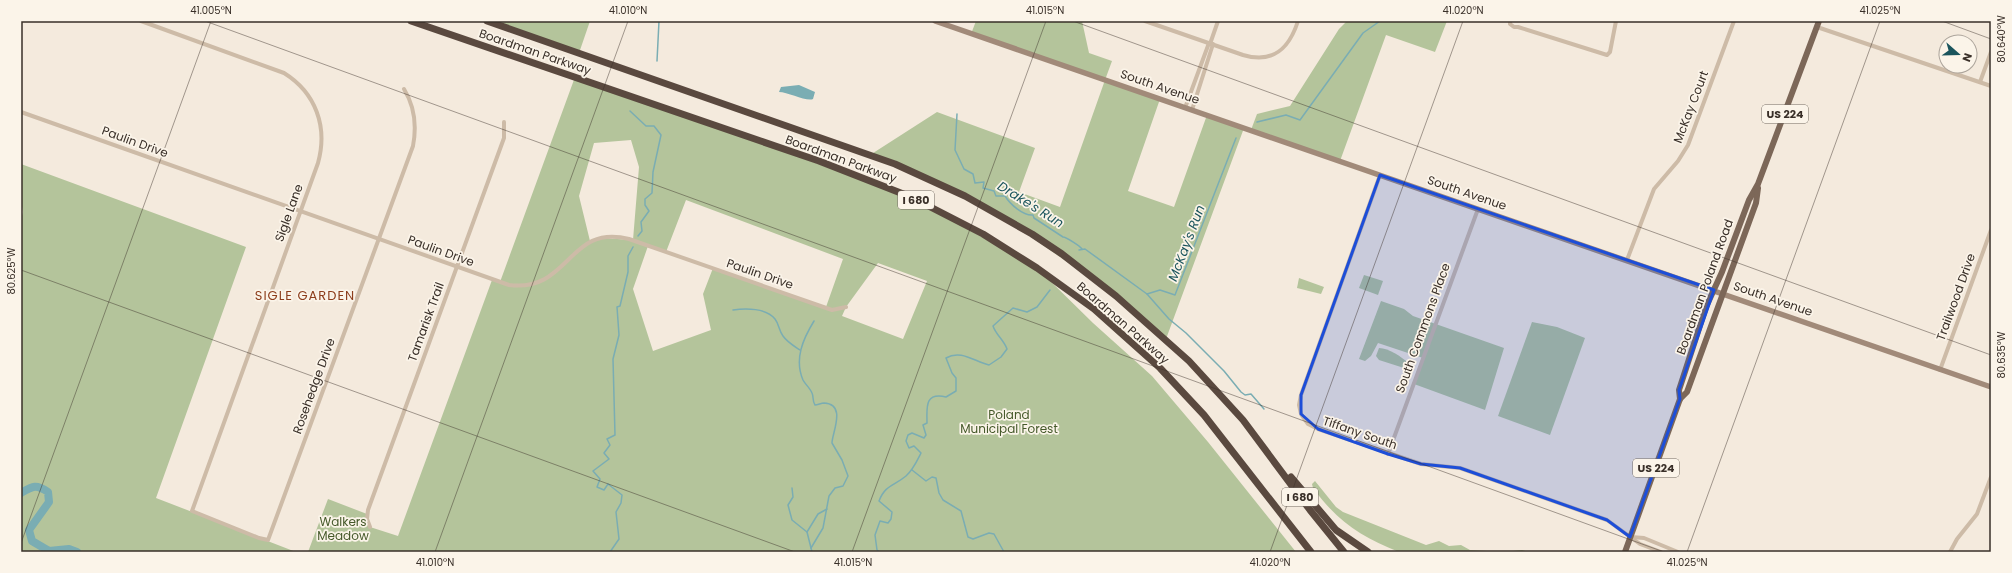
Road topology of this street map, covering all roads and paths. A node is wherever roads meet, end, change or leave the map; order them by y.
1 (141, 21) edge
2 (411, 21) edge
3 (487, 21) edge
4 (934, 21) edge
5 (1145, 21) edge
6 (1218, 21) edge
7 (1298, 21) edge
8 (1510, 21) edge
9 (1616, 21) edge
10 (1734, 21) edge
11 (1818, 24) edge
12 (1211, 44) junction
13 (1991, 52) edge
14 (1980, 82) junction
15 (1991, 86) edge
16 (404, 89) dead end
17 (1185, 108) junction
18 (1192, 110) junction
19 (21, 112) edge
20 (504, 122) dead end
21 (1380, 175) junction
22 (1758, 184) junction
23 (1478, 209) junction
24 (300, 211) junction
25 (1991, 230) edge
26 (379, 239) junction
27 (1627, 260) junction
28 (457, 267) junction
29 (1714, 290) junction
30 (1722, 293) junction
31 (846, 307) dead end
32 (1940, 370) junction
33 (1991, 387) edge
34 (1680, 399) junction
35 (1259, 440) junction
36 (1388, 454) junction
37 (1991, 477) edge
38 (370, 527) dead end
39 (1630, 537) junction
40 (268, 540) joint
41 (1311, 552) edge
42 (1344, 552) edge
43 (1368, 552) edge
44 (1625, 552) edge
45 (1660, 552) edge
46 (1678, 552) edge
47 (1950, 552) edge

1 - 24 street, Sigle Lane
2 - 41 highway, Boardman Parkway / I 680
3 - 35 highway, Boardman Parkway / I 680
4 - 17 main road, South Avenue
5 - 12 street
6 - 12 street
7 - 12 street
8 - 9 street
10 - 27 street, McKay Court
11 - 14 street
11 - 22 main road, Boardman Poland Road / US 224
12 - 17 street
12 - 18 street
13 - 14 street
14 - 15 street
16 - 26 street, Rosehedge Drive
17 - 18 main road, South Avenue
18 - 21 main road, South Avenue
19 - 24 street, Paulin Drive
20 - 28 street, Tamarisk Trail
21 - 23 main road, South Avenue
21 - 36 street, Tiffany South
22 - 29 main road, Boardman Poland Road / US 224
22 - 30 main road, Boardman Poland Road / US 224
23 - 27 main road, South Avenue
23 - 36 street, South Commons Place
24 - 26 street, Paulin Drive
24 - 40 street, Sigle Lane
25 - 32 street, Trailwood Drive
26 - 28 street, Paulin Drive
26 - 40 street, Rosehedge Drive
27 - 29 main road, South Avenue
28 - 31 street, Paulin Drive
28 - 38 street, Tamarisk Trail
29 - 30 main road, South Avenue
29 - 34 main road, Boardman Poland Road / US 224
30 - 32 main road, South Avenue
30 - 34 main road, Boardman Poland Road / US 224
32 - 33 main road, South Avenue
34 - 39 main road, Boardman Poland Road / US 224
35 - 42 highway, Boardman Parkway / I 680
35 - 43 highway
36 - 39 street, Tiffany South
37 - 47 street
39 - 44 main road, Boardman Poland Road / US 224
39 - 45 street, Tiffany South
39 - 46 street

